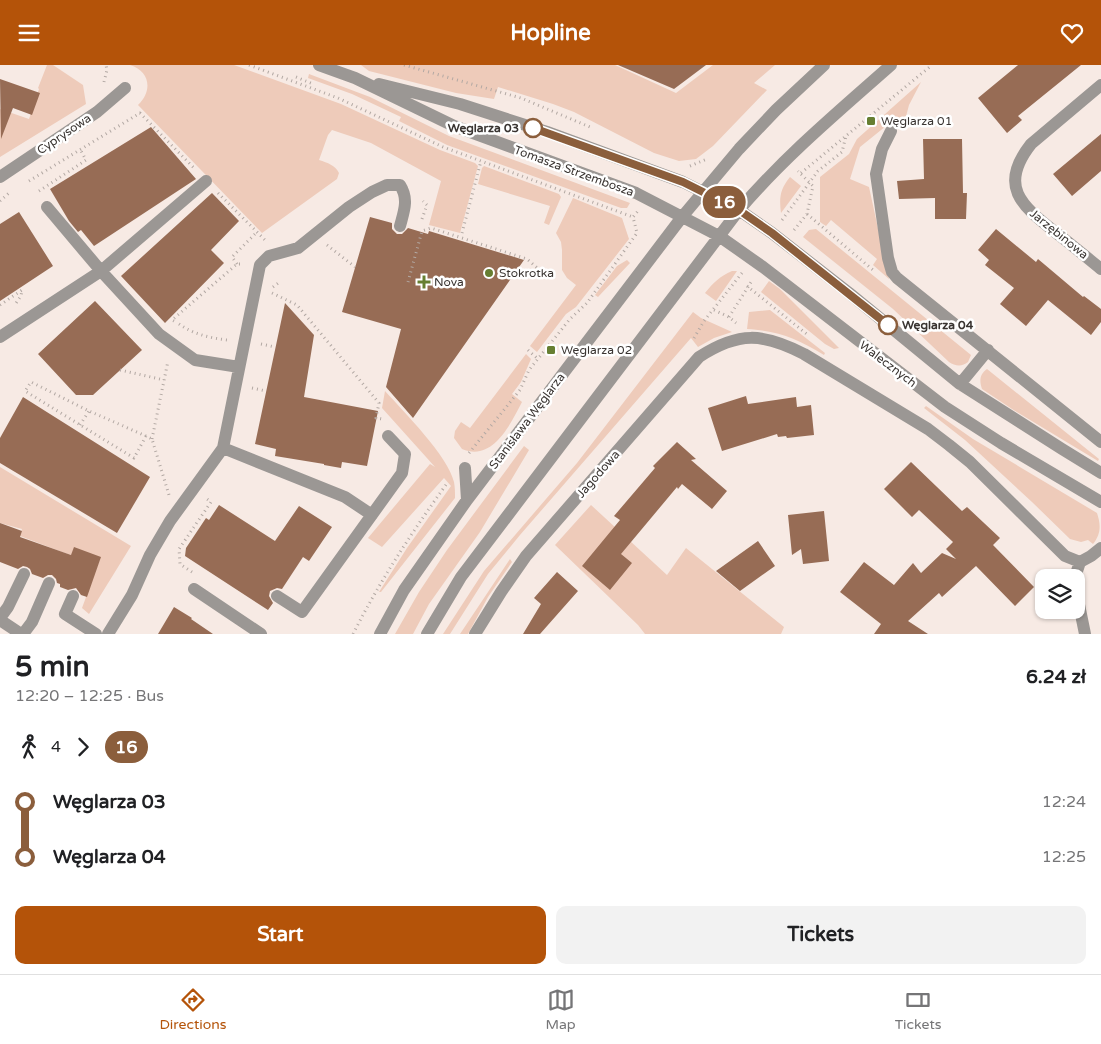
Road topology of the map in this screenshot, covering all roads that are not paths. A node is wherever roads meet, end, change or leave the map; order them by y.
1 (319, 65) edge
2 (824, 65) edge
3 (892, 65) edge
4 (336, 68) edge
5 (355, 78) junction
6 (1101, 85) edge
7 (125, 88) dead end
8 (891, 131) dead end
9 (0, 177) edge
10 (206, 181) road end
11 (702, 191) junction
12 (47, 207) road end
13 (739, 210) junction
14 (682, 217) junction
15 (400, 226) dead end
16 (719, 236) junction
17 (1101, 269) edge
18 (101, 271) junction
19 (0, 337) edge
20 (988, 351) junction
21 (239, 367) junction
22 (960, 384) junction
23 (388, 435) road end
24 (1101, 442) edge
25 (223, 448) junction
26 (466, 462) road end
27 (1101, 473) edge
28 (467, 500) junction
29 (1101, 502) edge
30 (372, 515) junction
31 (1101, 548) edge
32 (1080, 562) junction
33 (1078, 569) edge
34 (24, 574) dead end
35 (49, 583) dead end
36 (194, 589) dead end
37 (73, 596) dead end
38 (277, 596) dead end
39 (0, 619) edge
40 (1082, 619) edge
41 (17, 633) edge
42 (96, 634) edge
43 (108, 634) edge
44 (261, 634) edge
45 (380, 634) edge
46 (427, 634) edge
47 (475, 634) edge
48 (1085, 634) edge

1 - 4 street, Tomasza Strzembosza
2 - 11 street, Stanisława Węglarza
3 - 13 street
4 - 5 street, Tomasza Strzembosza
5 - 11 street, Tomasza Strzembosza
5 - 14 street, Tomasza Strzembosza
6 - 17 street, Jarzębinowa
7 - 9 street, Cyprysowa
8 - 20 street
10 - 18 street
11 - 13 street
11 - 14 street, Stanisława Węglarza
12 - 18 street
13 - 16 street
13 - 22 street
14 - 16 street, Walecznych
14 - 28 street, Stanisława Węglarza
15 - 21 street
16 - 29 street, Walecznych
16 - 46 street
18 - 19 street
18 - 21 street
20 - 22 street
20 - 24 street
21 - 25 street
22 - 27 street
23 - 30 street
25 - 30 street
25 - 43 street
26 - 28 street
28 - 45 street, Stanisława Węglarza
30 - 38 street
31 - 32 street
32 - 33 street
32 - 47 street, Jagodowa
34 - 39 street
35 - 41 street
36 - 44 street
37 - 42 street
39 - 41 street
40 - 48 street

